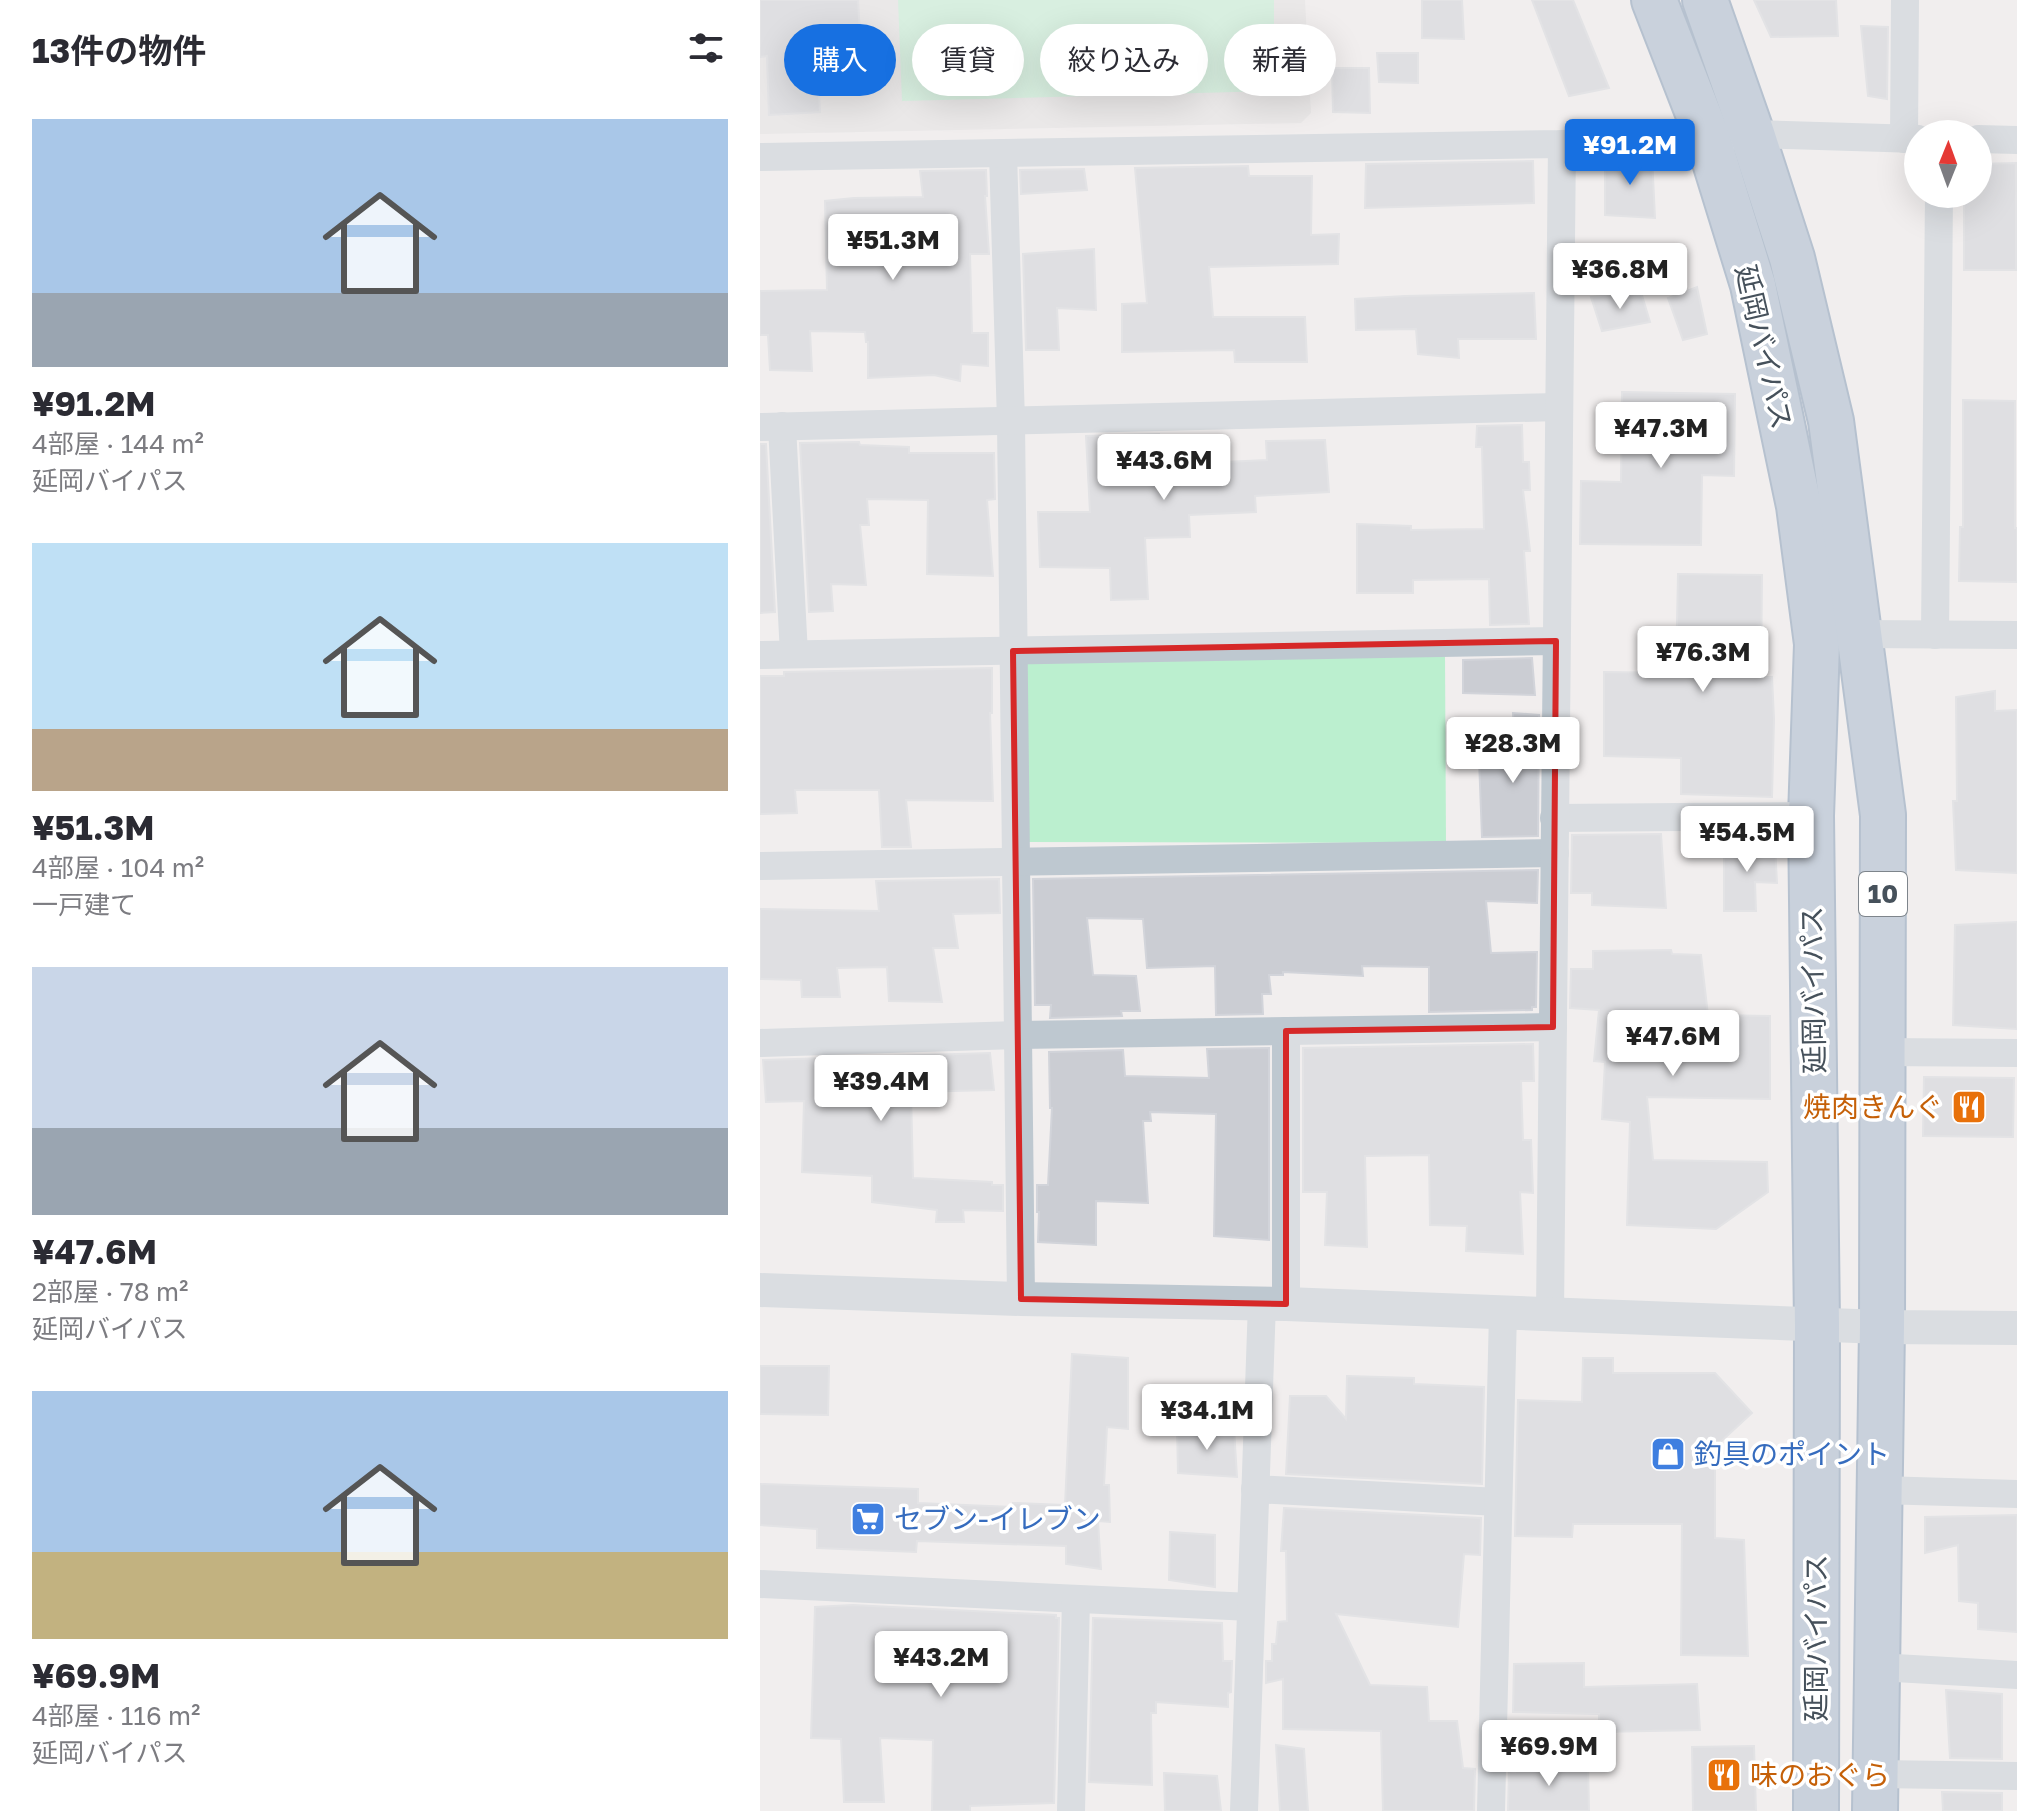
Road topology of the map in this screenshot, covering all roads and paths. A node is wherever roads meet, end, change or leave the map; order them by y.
1 (1654, 0) edge
2 (1705, 0) edge
3 (1905, 0) edge
4 (1910, 120) edge
5 (1752, 134) junction
6 (1707, 136) junction
7 (1904, 139) edge
8 (1992, 139) edge
9 (2017, 140) edge
10 (1562, 144) junction
11 (1003, 153) junction
12 (760, 157) edge
13 (1939, 208) edge
14 (1559, 407) junction
15 (1011, 422) junction
16 (771, 426) edge
17 (1860, 634) junction
18 (1935, 635) junction
19 (2017, 635) edge
20 (1556, 641) junction
21 (1013, 651) junction
22 (794, 654) junction
23 (760, 655) edge
24 (1811, 816) junction
25 (1554, 818) junction
26 (1555, 853) junction
27 (1016, 861) junction
28 (760, 866) edge
29 (1553, 1027) junction
30 (1286, 1031) junction
31 (1018, 1035) junction
32 (760, 1043) edge
33 (1882, 1052) junction
34 (2017, 1053) edge
35 (760, 1290) edge
36 (1021, 1299) junction
37 (1274, 1304) junction
38 (1503, 1312) junction
39 (1550, 1313) junction
40 (1817, 1325) junction
41 (1882, 1327) junction
42 (2017, 1328) edge
43 (1255, 1489) junction
44 (1880, 1490) junction
45 (2017, 1494) edge
46 (1498, 1502) junction
47 (760, 1584) edge
48 (1076, 1599) junction
49 (1251, 1607) junction
50 (1878, 1667) junction
51 (2017, 1675) edge
52 (2017, 1776) edge
53 (1876, 1793) edge
54 (1071, 1811) edge
55 (1244, 1811) edge
56 (1491, 1811) edge
57 (1816, 1811) edge

1 - 6 highway, 延岡バイパス
2 - 5 highway, 延岡バイパス / 10
3 - 4 street
5 - 6 street
5 - 7 street
5 - 17 highway, 延岡バイパス / 10
6 - 10 street
6 - 24 highway, 延岡バイパス
8 - 9 street
10 - 11 street
10 - 14 street
11 - 12 street
11 - 15 street
13 - 18 street
14 - 15 street
14 - 20 street
15 - 16 street
15 - 21 street
16 - 22 street
17 - 18 street
17 - 33 highway, 延岡バイパス / 10
18 - 19 street
20 - 21 street
20 - 25 street
21 - 22 street
21 - 27 street
22 - 23 street
24 - 25 street
24 - 40 highway, 延岡バイパス
25 - 26 street
26 - 27 street
26 - 29 street
27 - 28 street
27 - 31 street
29 - 30 street
29 - 39 street
30 - 31 street
30 - 37 street
31 - 32 street
31 - 36 street
33 - 34 street
33 - 41 highway, 延岡バイパス / 10
35 - 36 street
36 - 37 street
37 - 38 street
37 - 43 street
38 - 39 street
38 - 46 street
39 - 40 street
40 - 41 street
40 - 57 highway, 延岡バイパス
41 - 42 street
41 - 44 highway, 延岡バイパス / 10
43 - 46 street
43 - 49 street
44 - 45 street
44 - 50 highway, 延岡バイパス / 10
46 - 56 street
47 - 48 street
48 - 49 street
48 - 54 street
49 - 55 street
50 - 51 street
50 - 53 highway, 延岡バイパス / 10
52 - 53 street

